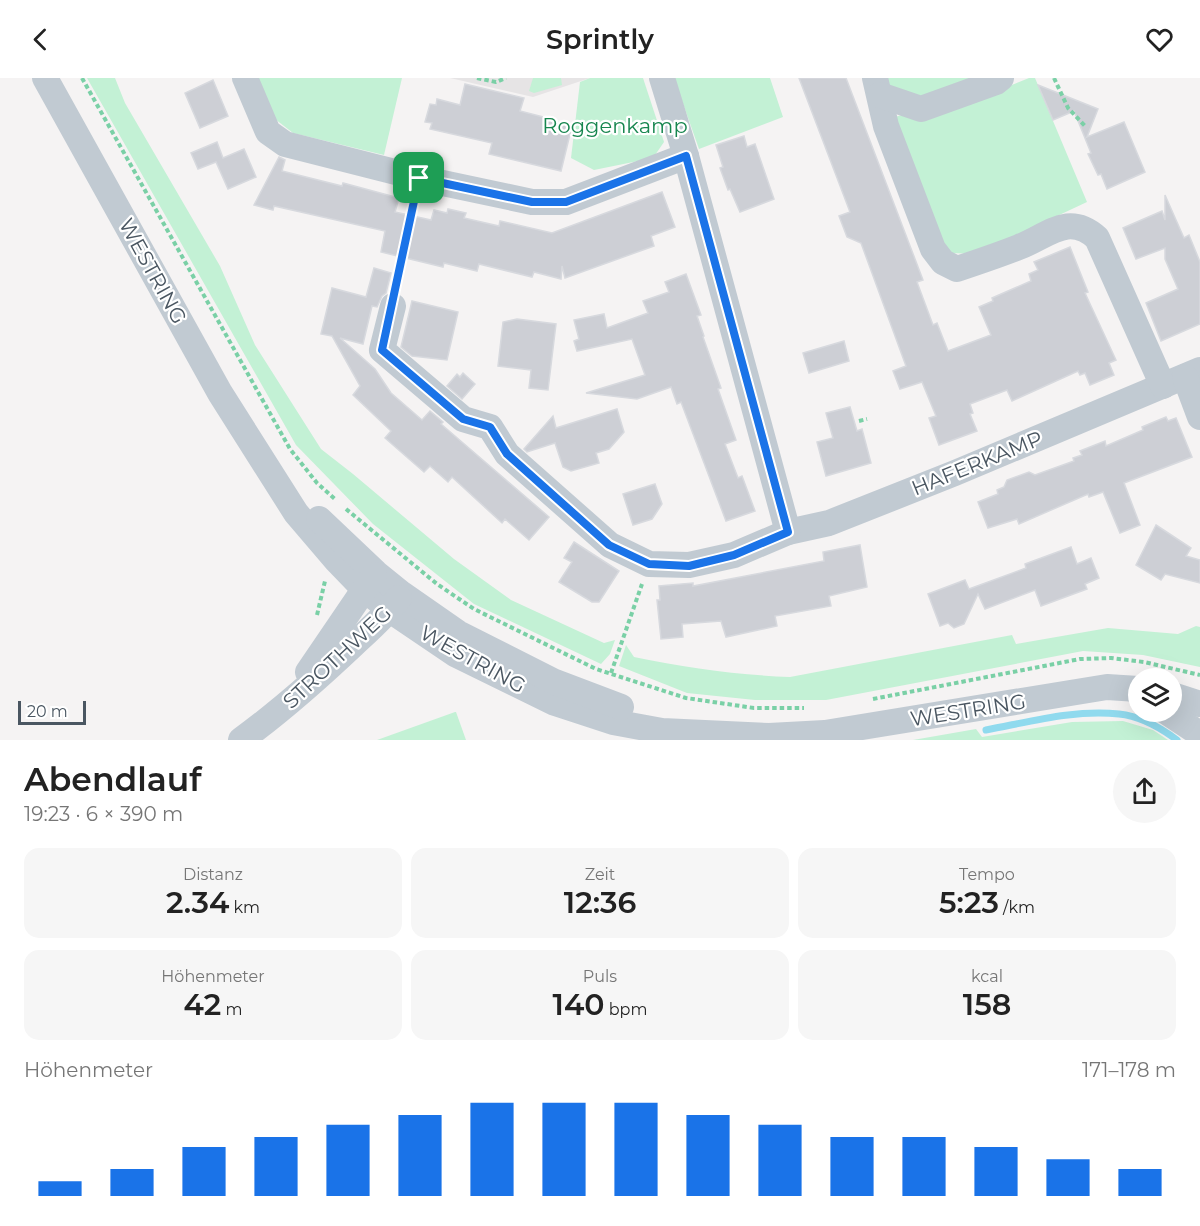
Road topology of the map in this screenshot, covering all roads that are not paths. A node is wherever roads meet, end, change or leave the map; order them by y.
1 (45, 78) edge
2 (244, 78) edge
3 (662, 78) edge
4 (1001, 78) edge
5 (878, 87) edge
6 (686, 156) junction
7 (393, 306) road end
8 (1183, 378) edge
9 (1200, 417) edge
10 (788, 532) junction
11 (370, 581) junction
12 (396, 602) junction
13 (1128, 688) edge
14 (1079, 691) junction
15 (1128, 697) edge
16 (1182, 698) edge
17 (1200, 704) edge
18 (270, 719) junction
19 (1182, 722) edge
20 (1200, 734) edge
21 (241, 740) edge

1 - 11 street, WESTRING
2 - 6 street
3 - 6 street
4 - 5 street
5 - 8 street
6 - 10 street
7 - 10 street, HAFERKAMP
8 - 9 street
8 - 10 street, HAFERKAMP
11 - 12 street, WESTRING
11 - 18 street, STROTHWEG
12 - 14 street, WESTRING
12 - 18 street, STROTHWEG
13 - 14 street, WESTRING
14 - 15 street, WESTRING
16 - 17 street
18 - 21 street, STROTHWEG
19 - 20 street

